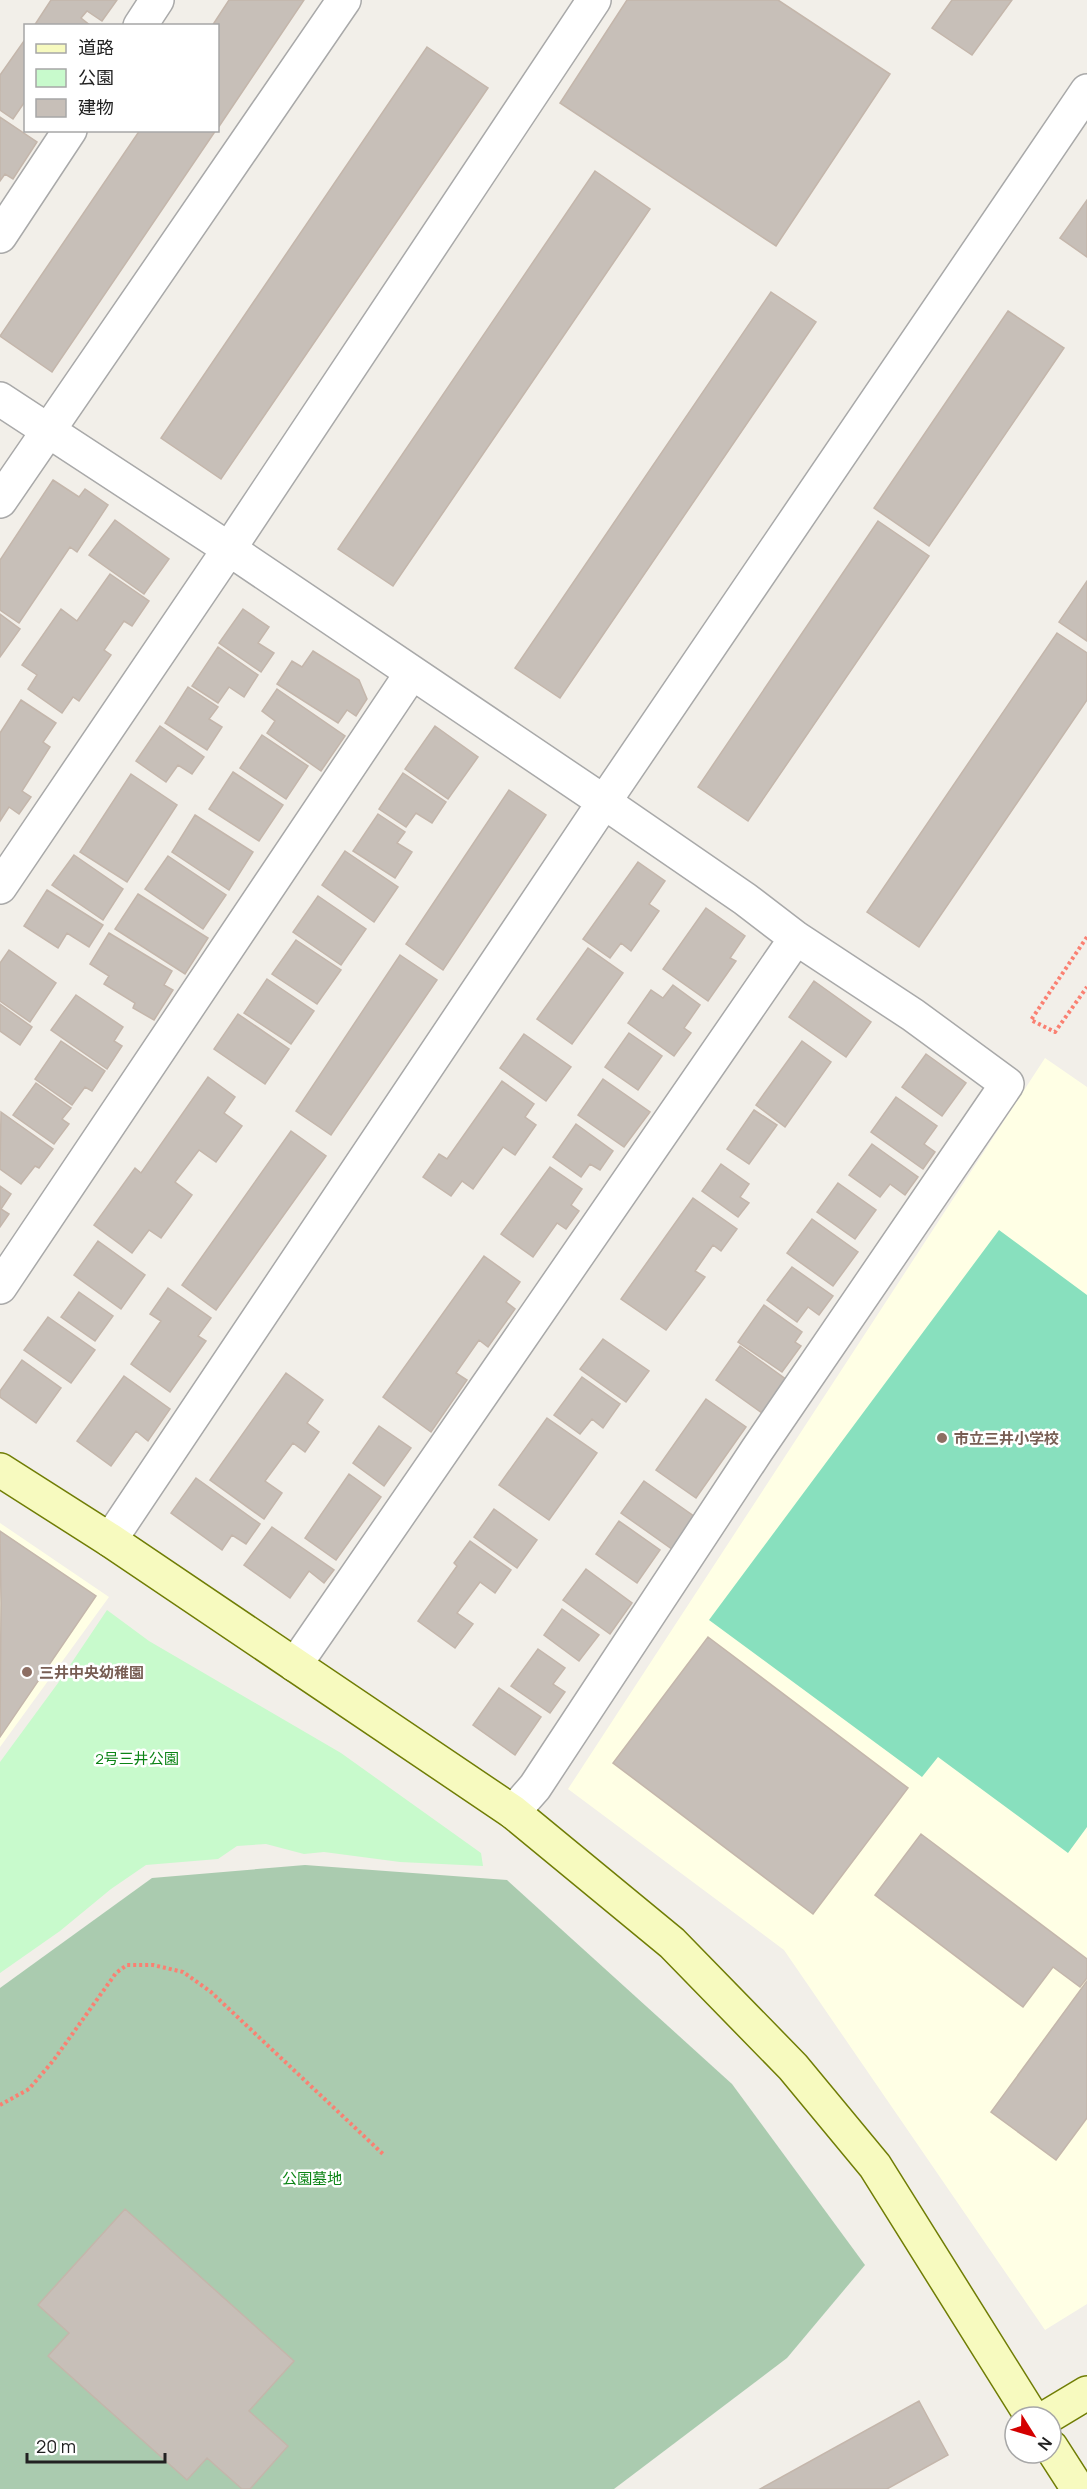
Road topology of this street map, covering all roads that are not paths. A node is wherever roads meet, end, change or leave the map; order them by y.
1 (157, 0) edge
2 (344, 0) edge
3 (594, 0) edge
4 (141, 24) edge
5 (1087, 91) edge
6 (69, 132) edge
7 (0, 236) edge
8 (0, 399) edge
9 (48, 431) junction
10 (0, 501) edge
11 (229, 549) junction
12 (411, 674) junction
13 (604, 802) junction
14 (0, 887) edge
15 (796, 938) junction
16 (0, 1287) edge
17 (0, 1470) edge
18 (110, 1540) junction
19 (295, 1665) junction
20 (513, 1812) junction
21 (1087, 2393) edge
22 (1024, 2405) edge
23 (1063, 2407) edge
24 (1063, 2465) edge
25 (1078, 2489) edge

1 - 4 street
2 - 9 street
3 - 11 street
5 - 13 street
6 - 7 street
8 - 9 street
9 - 10 street
9 - 11 street
11 - 12 street
11 - 14 street
12 - 13 street
12 - 16 street
13 - 15 street
13 - 18 street
15 - 19 street
15 - 20 street
17 - 18 street
18 - 19 street
19 - 20 street
20 - 22 street
21 - 23 street
24 - 25 street

